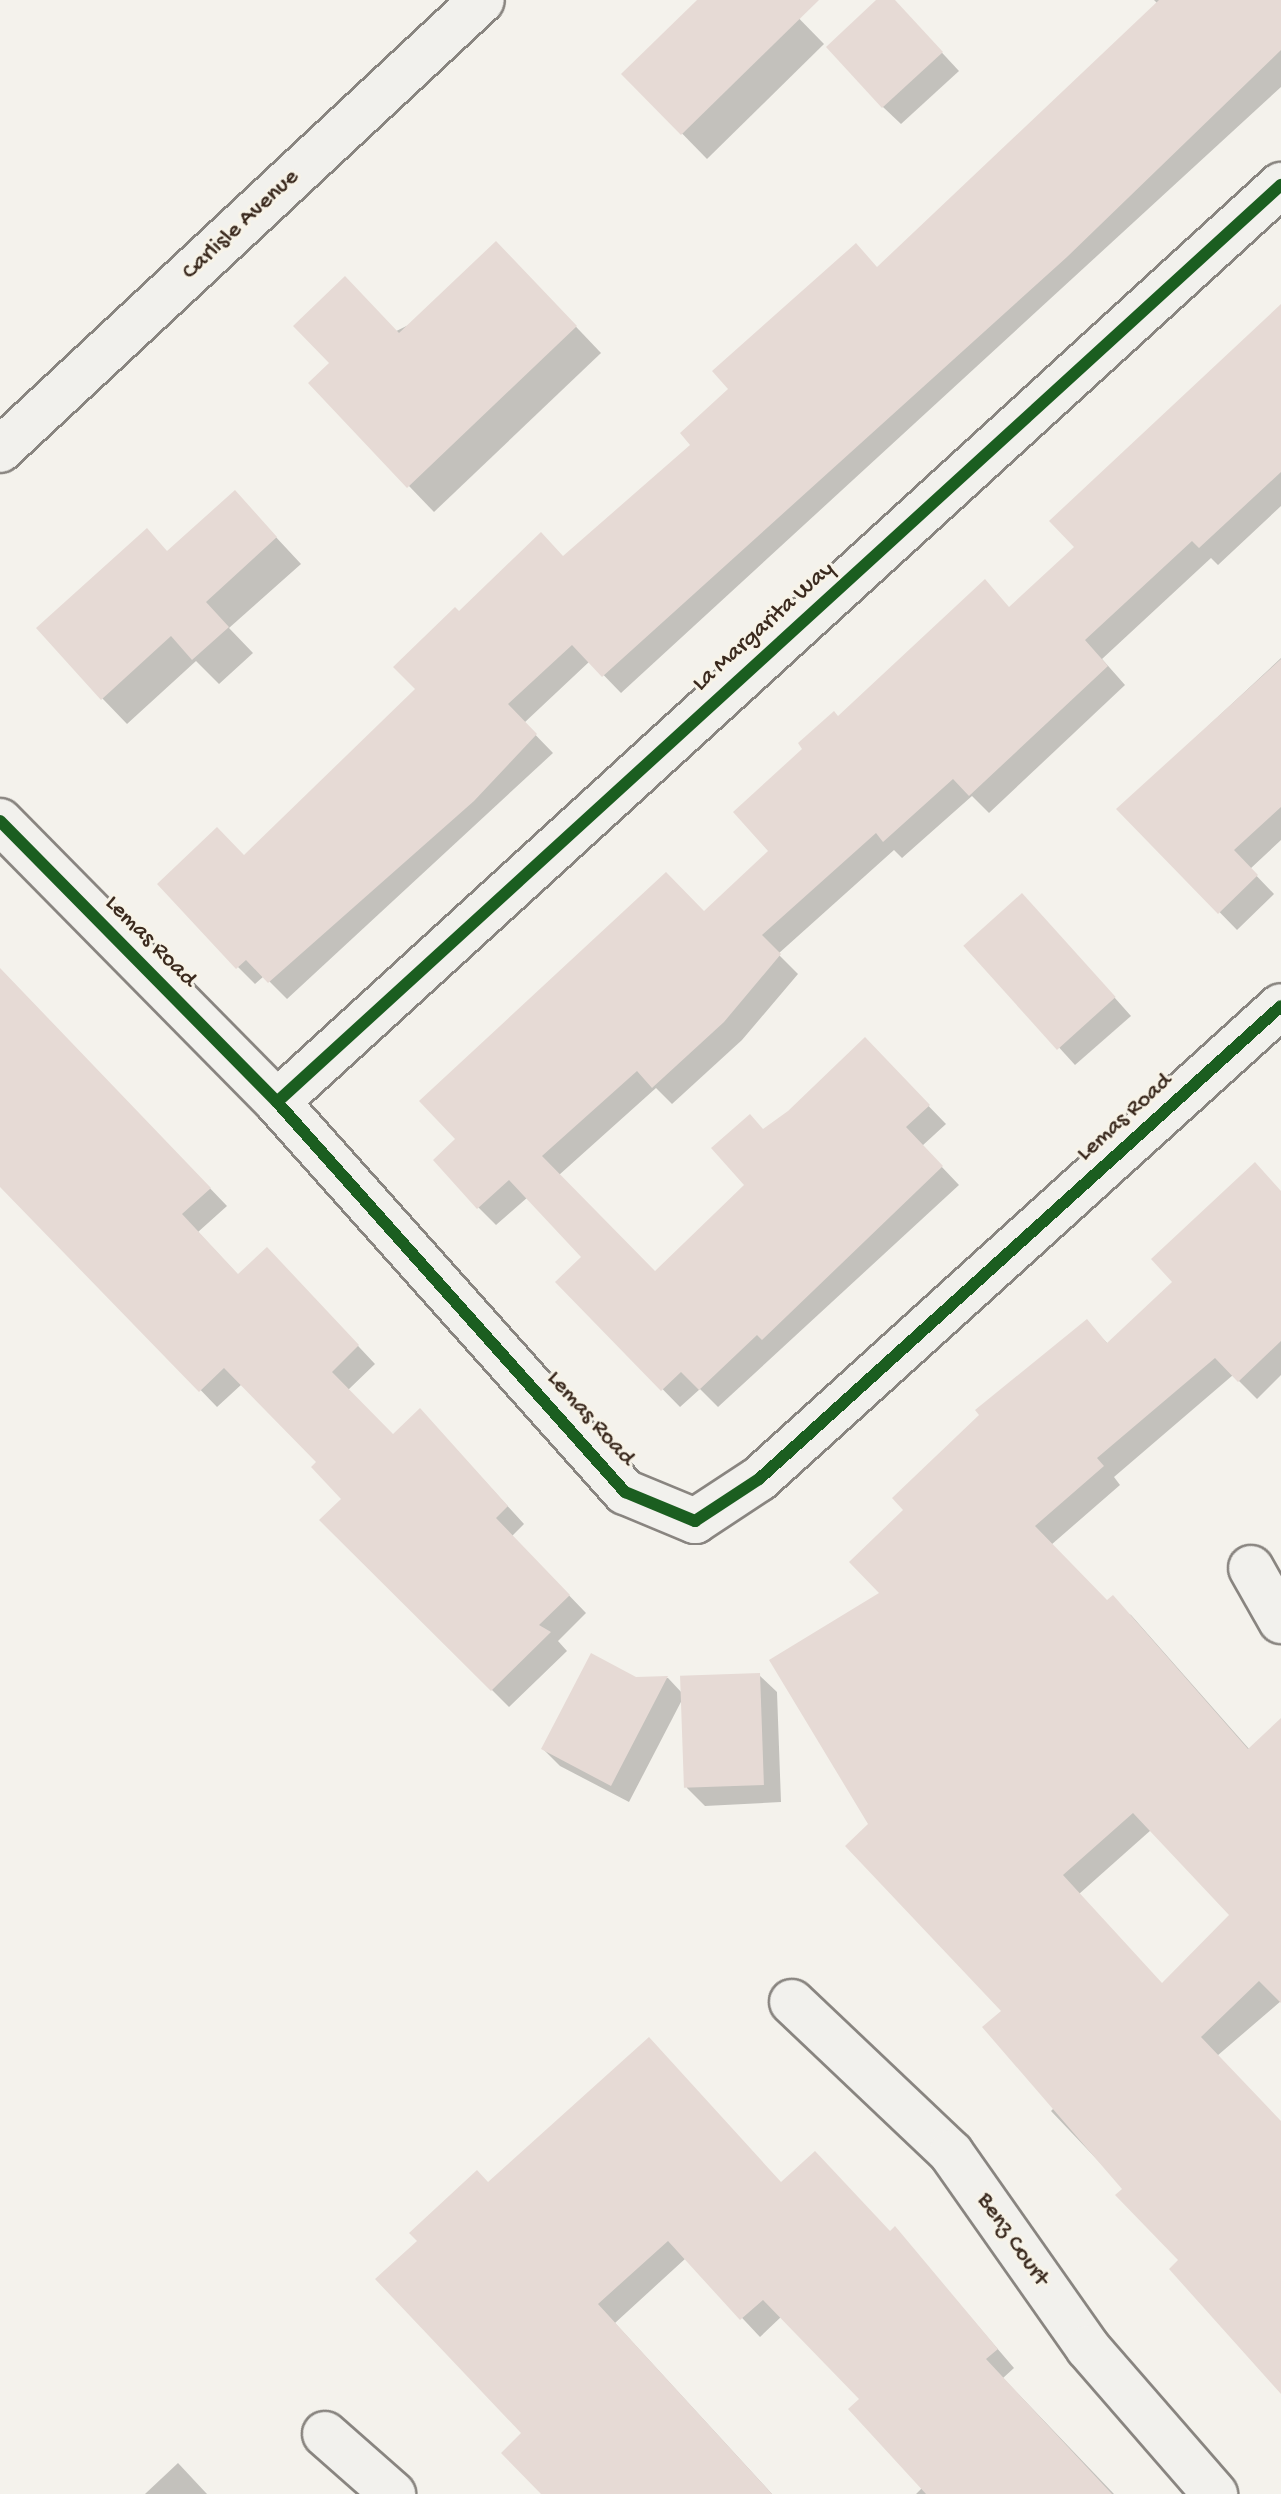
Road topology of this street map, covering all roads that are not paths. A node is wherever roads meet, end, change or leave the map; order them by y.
1 (482, 0) edge
2 (1281, 185) edge
3 (0, 450) edge
4 (0, 821) edge
5 (1281, 1006) edge
6 (277, 1102) junction
7 (1251, 1568) dead end
8 (1281, 1621) edge
9 (792, 2002) dead end
10 (325, 2434) dead end
11 (393, 2494) edge
12 (1215, 2494) edge

1 - 3 street, Carlisle Avenue
2 - 6 street, La Margarita Way
4 - 6 street, Lemas Road
5 - 6 street, Lemas Road
7 - 8 street
9 - 12 street, Benz Court
10 - 11 street

